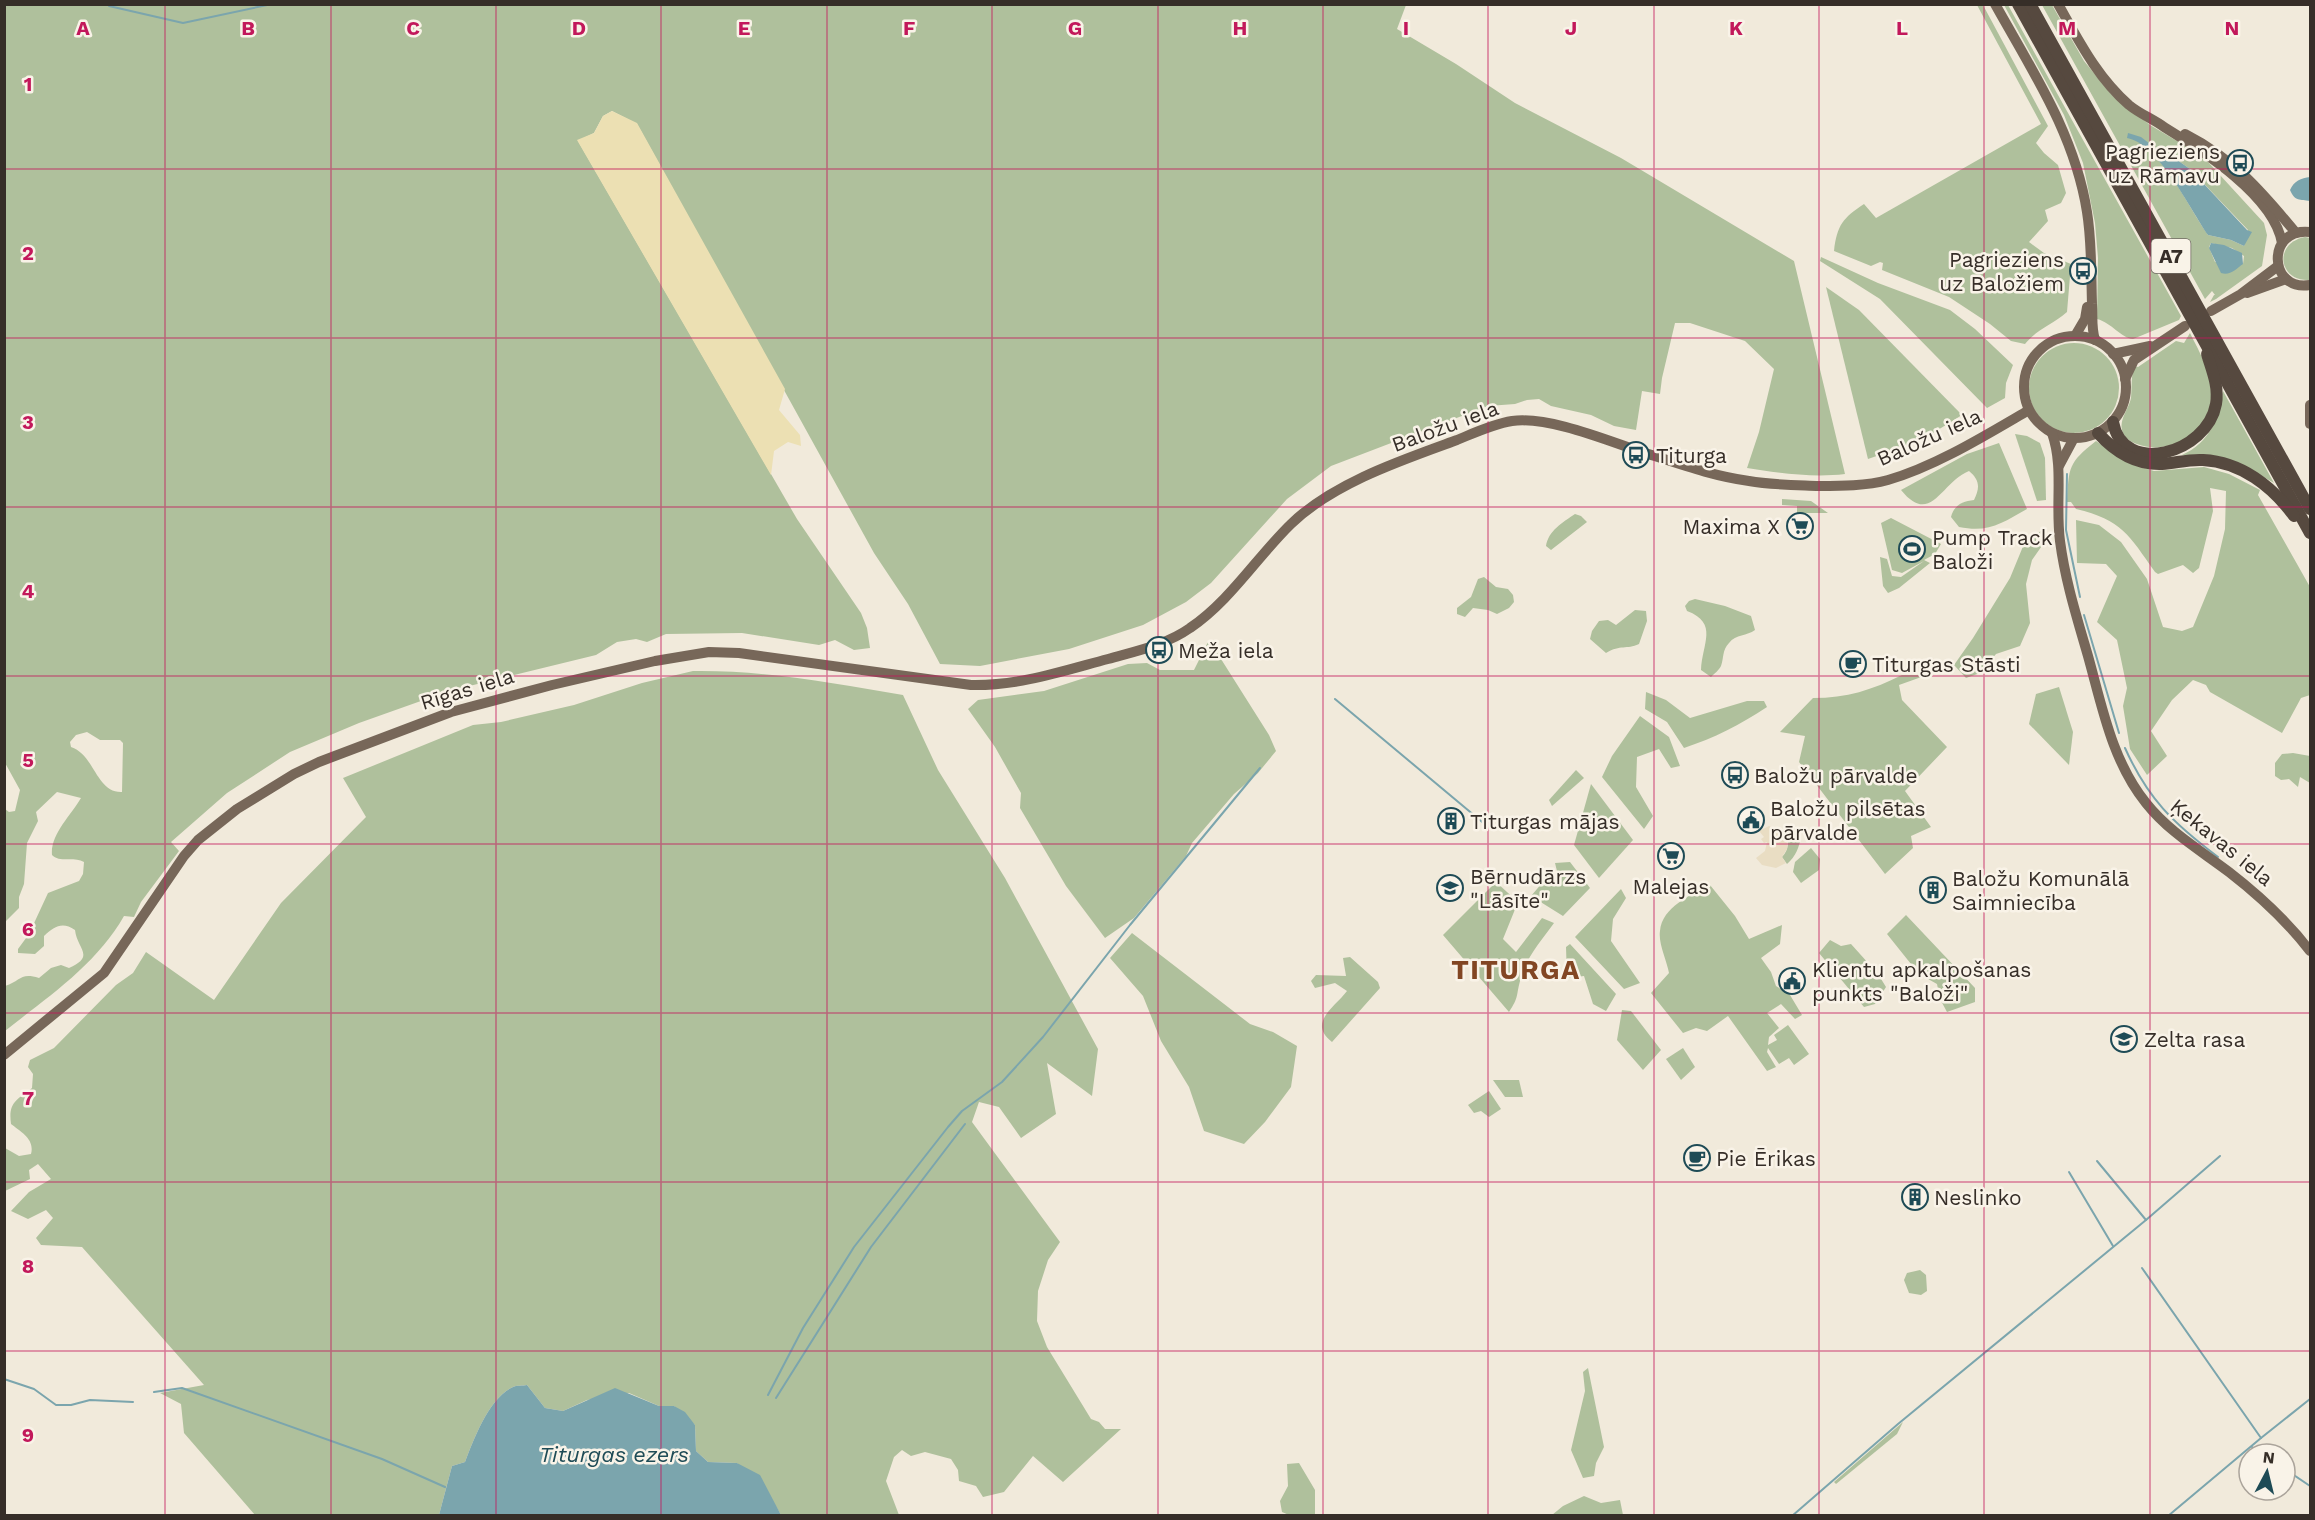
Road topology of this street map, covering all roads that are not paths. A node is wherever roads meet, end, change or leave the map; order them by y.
1 (1995, 4) edge
2 (2018, 4) edge
3 (2030, 4) edge
4 (2058, 4) edge
5 (2163, 126) junction
6 (2310, 232) edge
7 (2296, 233) junction
8 (2282, 243) junction
9 (2278, 266) junction
10 (2286, 279) junction
11 (2309, 289) edge
12 (2241, 294) junction
13 (2091, 296) junction
14 (2211, 311) dead end
15 (2185, 326) dead end
16 (2075, 336) junction
17 (2095, 340) junction
18 (2156, 344) junction
19 (2207, 344) junction
20 (2113, 354) junction
21 (2125, 379) junction
22 (2310, 405) edge
23 (2029, 411) junction
24 (2113, 422) junction
25 (2310, 424) edge
26 (2052, 433) junction
27 (2098, 433) junction
28 (2074, 438) junction
29 (2059, 466) junction
30 (2310, 509) edge
31 (2310, 531) edge
32 (1061, 672) joint
33 (2310, 951) edge
34 (4, 1055) edge

1 - 13 main road
2 - 19 highway, A7
3 - 30 highway, A7
4 - 5 main road
5 - 7 main road
5 - 8 main road
6 - 7 main road
7 - 8 main road
8 - 9 main road
9 - 10 main road
9 - 12 main road
10 - 11 main road
10 - 12 main road
12 - 14 main road
13 - 16 main road
13 - 17 main road
15 - 18 main road
16 - 17 main road
16 - 23 main road
17 - 20 main road
18 - 20 main road
18 - 21 main road
19 - 24 highway
19 - 31 highway, A7
20 - 21 main road
21 - 24 main road
22 - 25 main road
23 - 26 main road
23 - 32 main road, Baložu iela
24 - 27 main road
26 - 28 main road
26 - 29 main road
27 - 28 main road
27 - 31 highway
28 - 29 main road
29 - 33 main road, Ķekavas iela
32 - 34 main road, Rīgas iela

